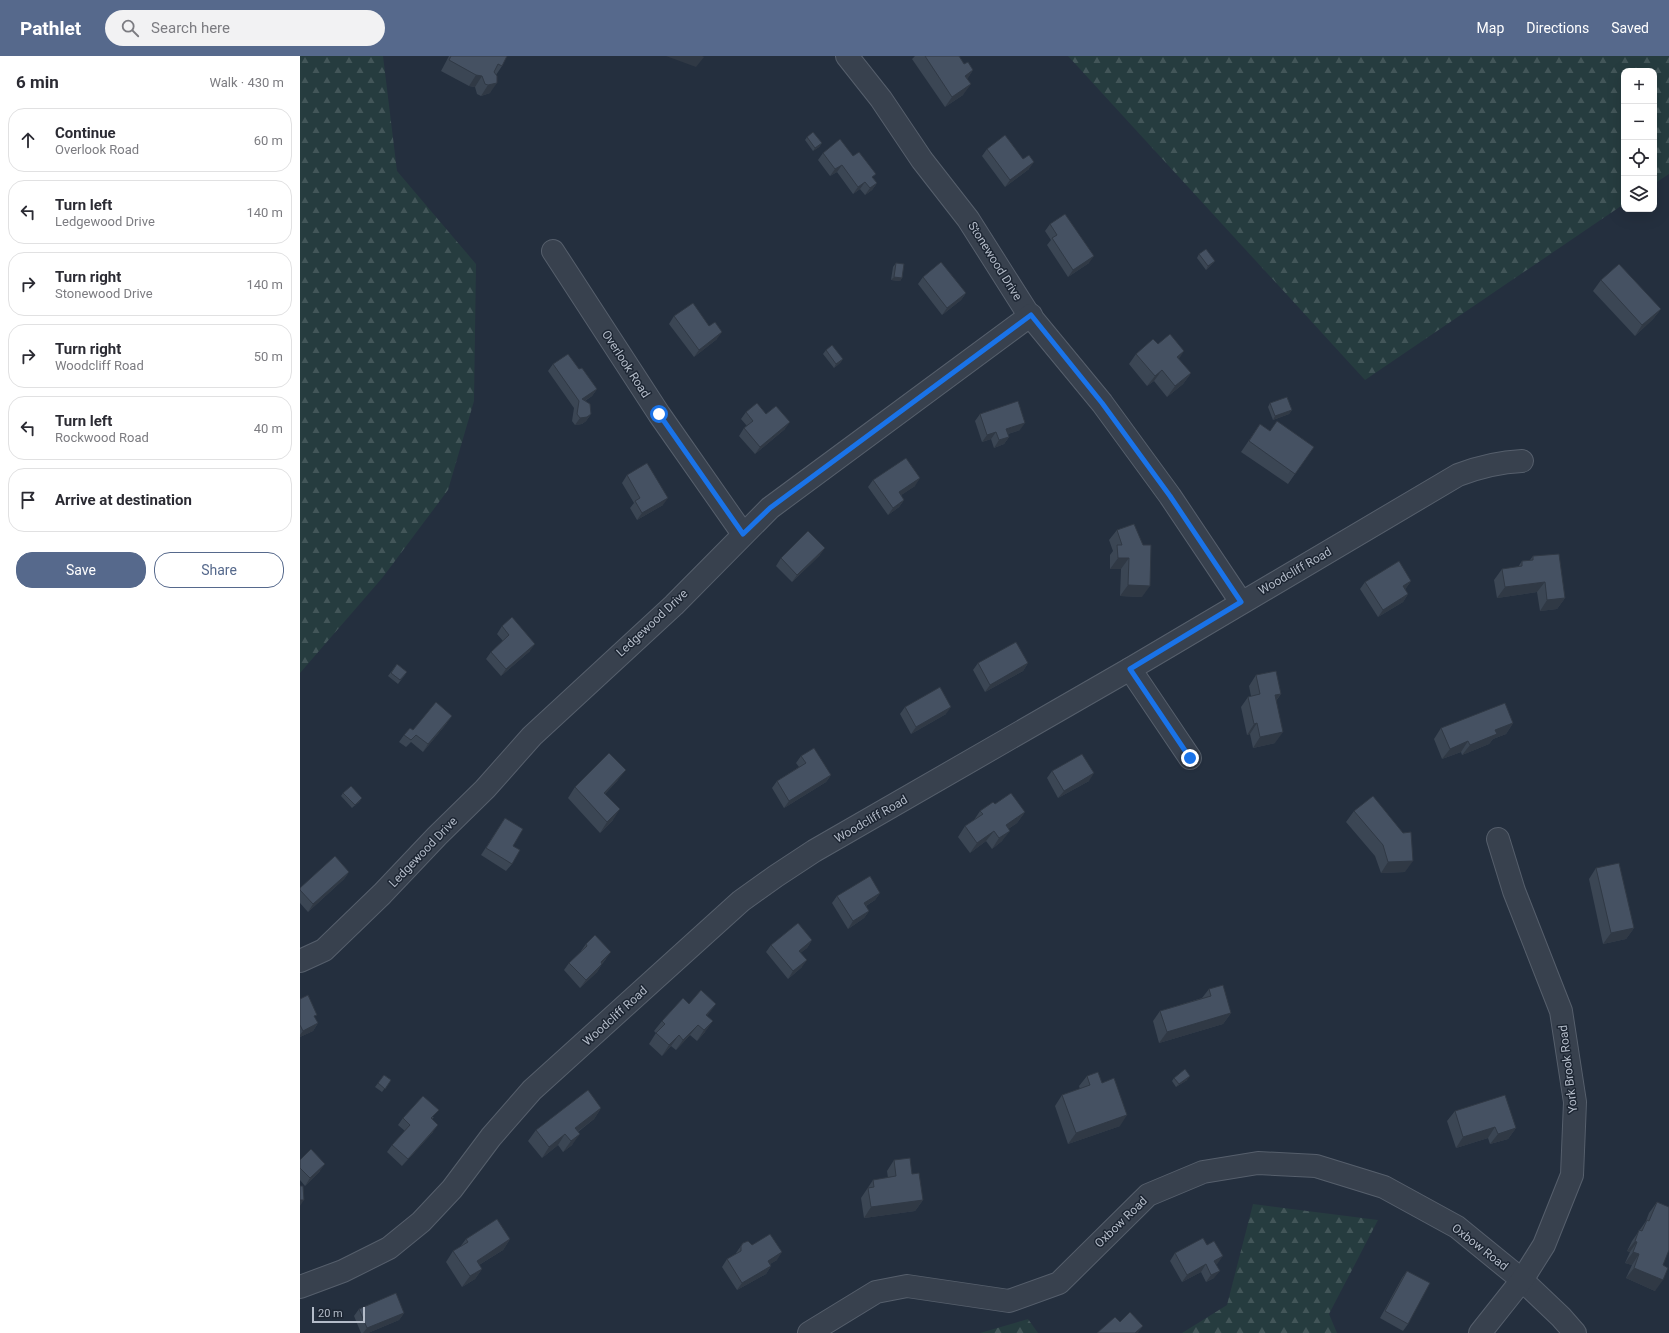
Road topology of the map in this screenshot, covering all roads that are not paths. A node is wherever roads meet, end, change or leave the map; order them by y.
1 (847, 56) edge
2 (553, 251) dead end
3 (1031, 315) junction
4 (1522, 461) dead end
5 (743, 534) junction
6 (1241, 602) junction
7 (1130, 669) junction
8 (1190, 758) dead end
9 (1498, 838) dead end
10 (300, 961) edge
11 (1522, 1280) junction
12 (300, 1287) edge
13 (808, 1333) edge
14 (1480, 1333) edge
15 (1575, 1333) edge

1 - 3 street, Stonewood Drive
2 - 5 street, Overlook Road
3 - 5 street, Ledgewood Drive
3 - 6 street, Stonewood Drive
4 - 6 street, Woodcliff Road
5 - 10 street, Ledgewood Drive
6 - 7 street, Woodcliff Road
7 - 8 street
7 - 12 street, Woodcliff Road
9 - 11 street, York Brook Road
11 - 13 street, Oxbow Road
11 - 14 street, York Brook Road
11 - 15 street, Oxbow Road

